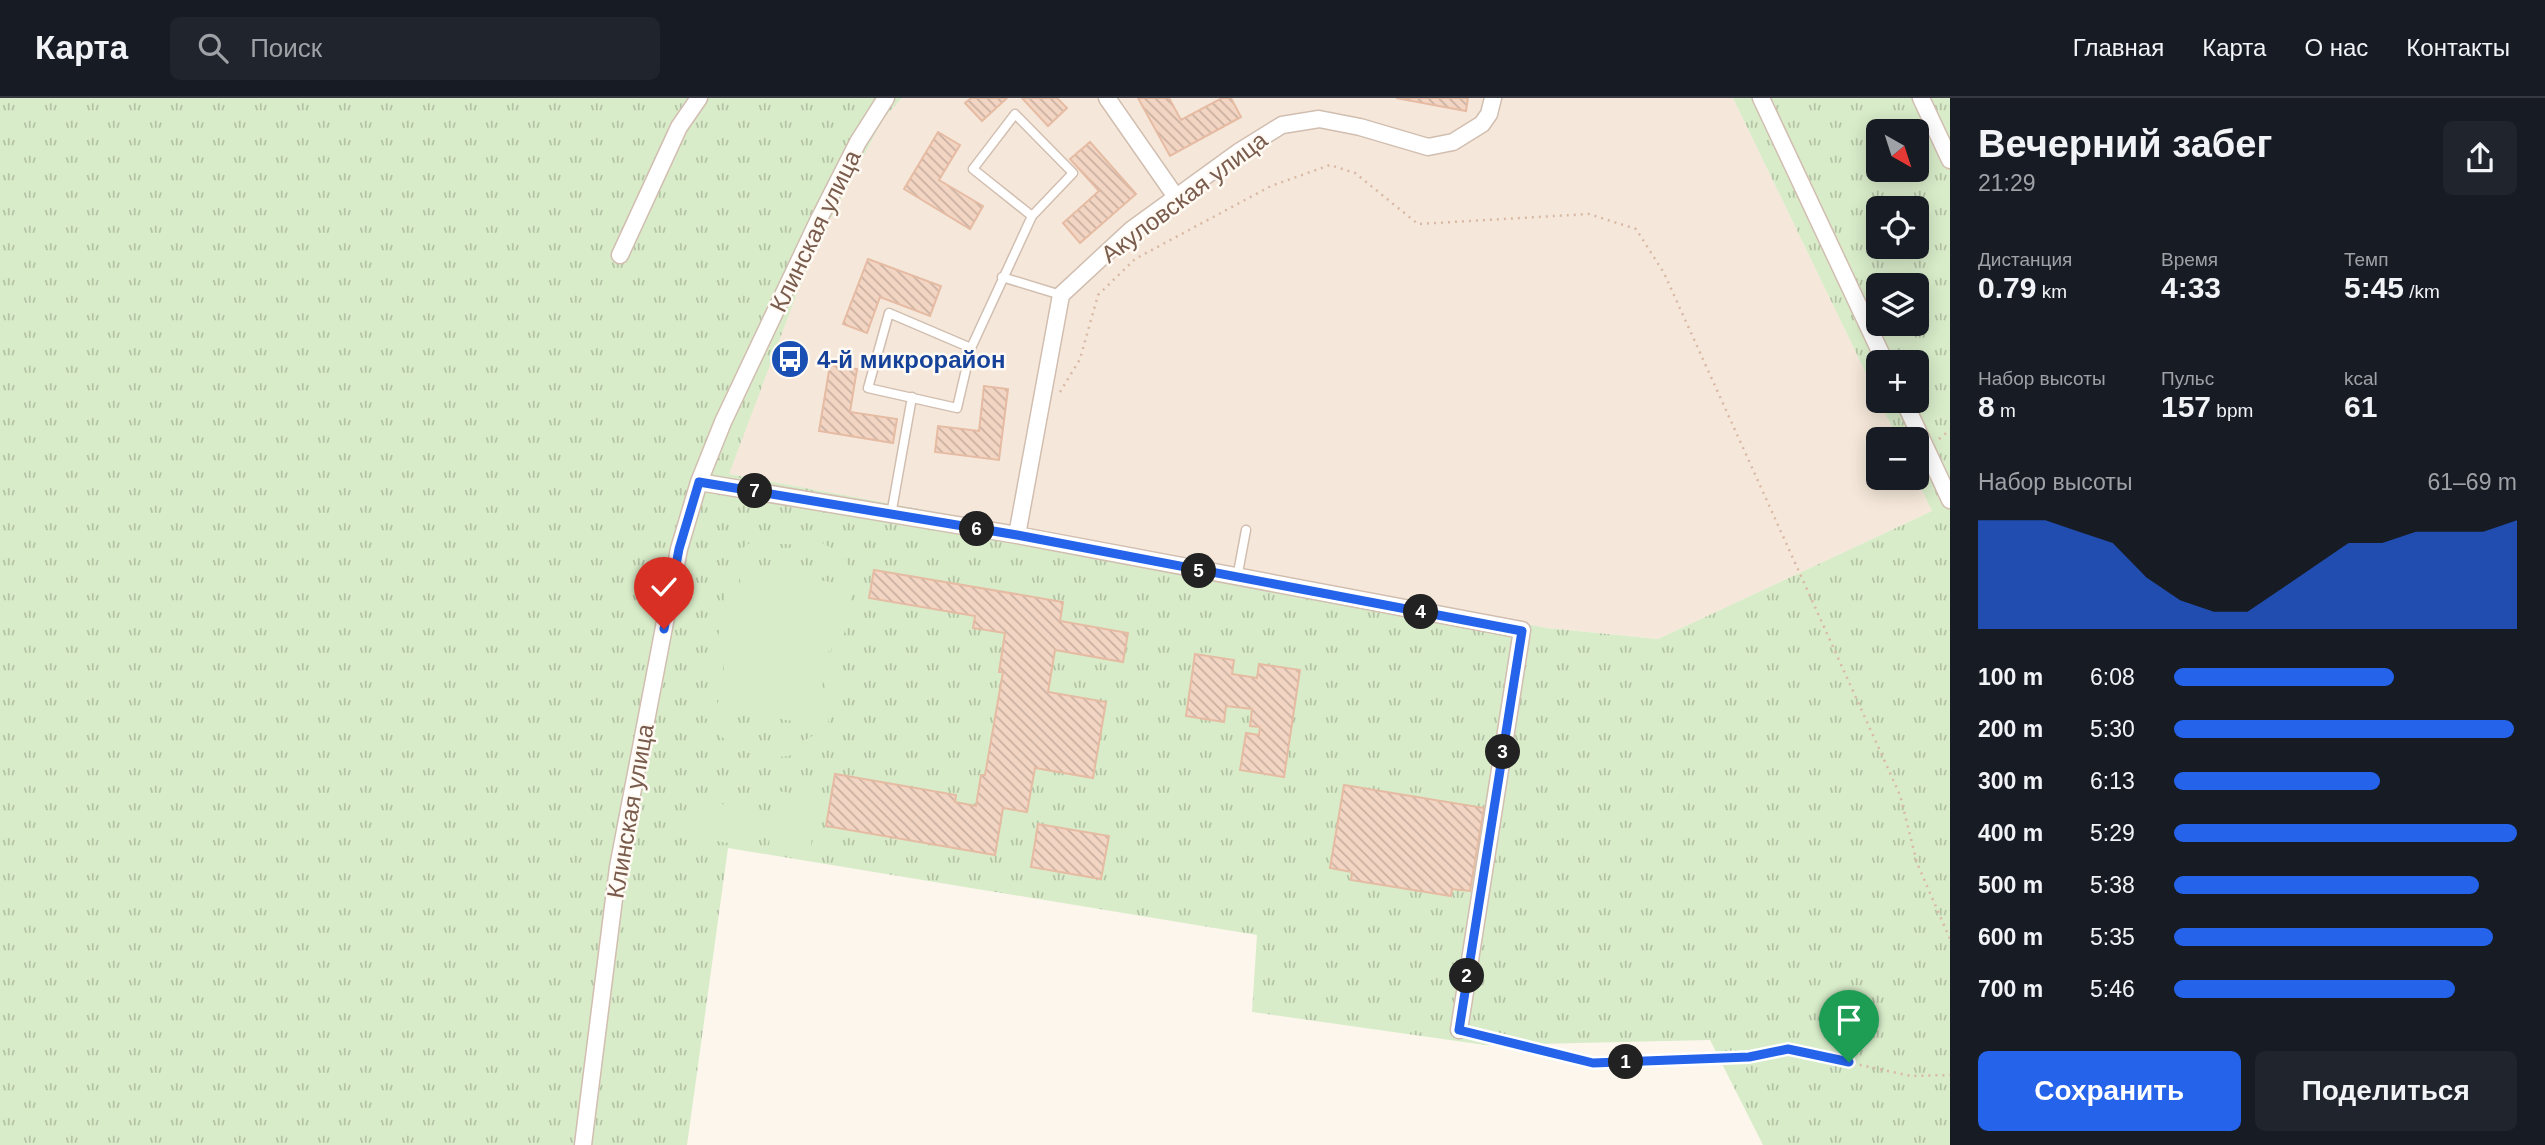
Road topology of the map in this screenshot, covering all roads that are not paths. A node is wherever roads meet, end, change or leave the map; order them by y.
1 (699, 98) edge
2 (886, 98) edge
3 (1107, 98) edge
4 (1493, 98) edge
5 (1760, 98) edge
6 (1921, 98) edge
7 (1950, 160) edge
8 (1177, 197) junction
9 (1031, 216) junction
10 (620, 255) dead end
11 (1002, 277) junction
12 (1061, 295) junction
13 (971, 348) junction
14 (1879, 350) edge
15 (912, 397) junction
16 (1909, 413) edge
17 (699, 482) junction
18 (1950, 500) edge
19 (891, 515) junction
20 (1245, 530) dead end
21 (1017, 535) junction
22 (1237, 578) junction
23 (1459, 1030) road end
24 (583, 1145) edge

1 - 10 street
2 - 17 street, Клинская улица
3 - 8 street
4 - 8 street, Акуловская улица
5 - 14 street
6 - 7 street
8 - 12 street, Акуловская улица
9 - 9 lane
9 - 11 lane
11 - 12 lane
11 - 13 lane
12 - 21 street
13 - 15 lane
13 - 15 lane
15 - 19 lane
16 - 18 street
17 - 19 street
17 - 24 street, Клинская улица
19 - 21 street
20 - 22 lane
21 - 22 street
22 - 23 street

